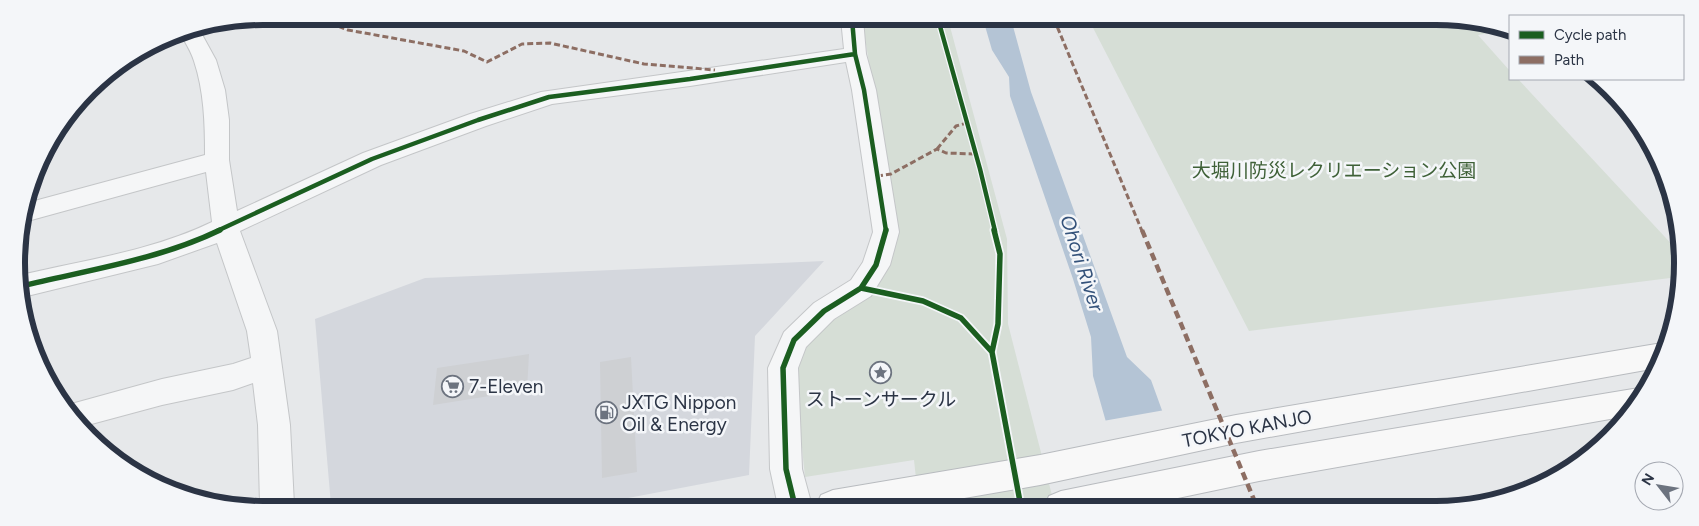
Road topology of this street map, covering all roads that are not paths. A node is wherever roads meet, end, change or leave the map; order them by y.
1 (853, 25) edge
2 (192, 36) edge
3 (855, 54) junction
4 (217, 160) junction
5 (31, 211) edge
6 (226, 229) junction
7 (26, 285) edge
8 (1655, 356) edge
9 (267, 365) junction
10 (1629, 403) edge
11 (79, 414) edge
12 (277, 501) edge
13 (794, 501) edge
14 (862, 501) edge
15 (1090, 501) edge

1 - 3 street
2 - 4 street
3 - 6 street
3 - 13 street
4 - 5 street
4 - 6 street
6 - 7 street
6 - 9 street
8 - 14 highway, TOKYO KANJO
9 - 11 street
9 - 12 street
10 - 15 highway

